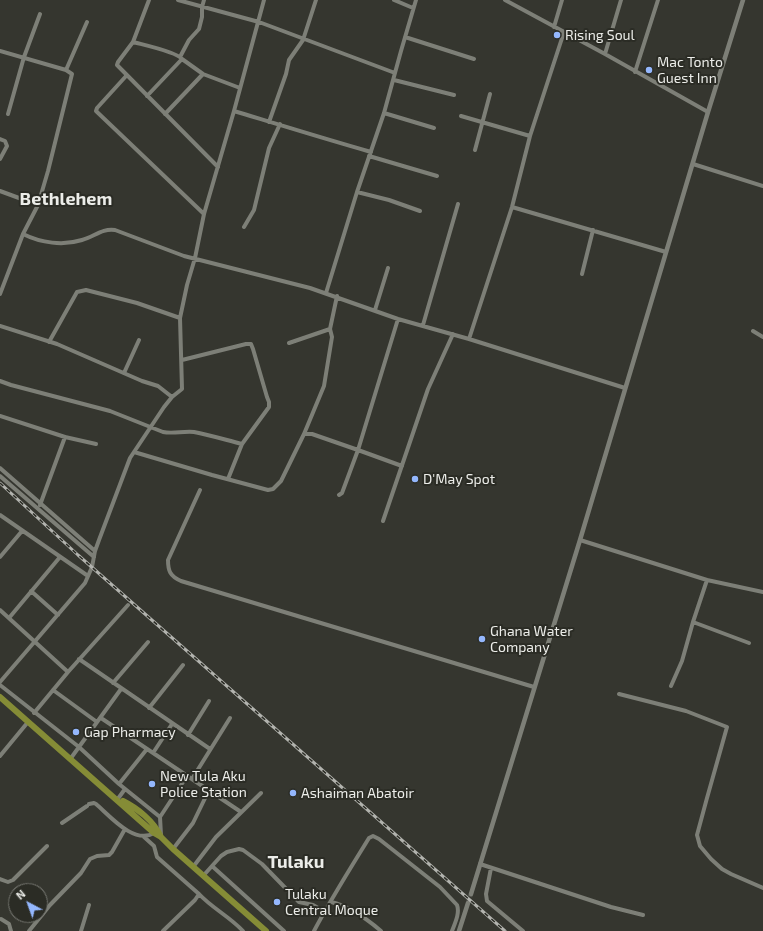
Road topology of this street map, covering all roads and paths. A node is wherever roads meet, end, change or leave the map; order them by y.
1 (149, 0) edge
2 (178, 0) edge
3 (204, 0) edge
4 (264, 0) edge
5 (316, 0) edge
6 (394, 0) edge
7 (416, 0) edge
8 (505, 0) edge
9 (562, 0) edge
10 (621, 0) edge
11 (658, 0) edge
12 (743, 0) edge
13 (512, 2) edge
14 (202, 7) junction
15 (413, 8) junction
16 (40, 14) dead end
17 (87, 22) dead end
18 (258, 22) junction
19 (554, 27) junction
20 (564, 32) junction
21 (405, 37) junction
22 (303, 40) junction
23 (134, 42) junction
24 (0, 50) edge
25 (605, 54) junction
26 (24, 57) junction
27 (181, 58) junction
28 (474, 59) dead end
29 (66, 70) junction
30 (635, 72) junction
31 (395, 73) junction
32 (203, 74) junction
33 (127, 75) junction
34 (394, 80) junction
35 (240, 88) junction
36 (490, 94) dead end
37 (454, 95) dead end
38 (147, 96) junction
39 (234, 111) junction
40 (708, 112) junction
41 (384, 113) junction
42 (8, 114) dead end
43 (165, 114) junction
44 (461, 116) dead end
45 (269, 122) junction
46 (482, 122) junction
47 (280, 124) junction
48 (434, 128) dead end
49 (530, 136) junction
50 (0, 139) edge
51 (475, 150) dead end
52 (370, 154) junction
53 (0, 159) edge
54 (692, 164) junction
55 (218, 167) junction
56 (437, 176) dead end
57 (763, 186) edge
58 (0, 191) edge
59 (357, 192) junction
60 (458, 204) dead end
61 (38, 205) junction
62 (512, 207) junction
63 (420, 211) dead end
64 (204, 214) junction
65 (244, 227) dead end
66 (593, 230) junction
67 (23, 234) junction
68 (666, 252) junction
69 (195, 258) junction
70 (388, 268) dead end
71 (582, 274) dead end
72 (326, 293) junction
73 (0, 294) edge
74 (337, 296) junction
75 (375, 310) junction
76 (180, 318) junction
77 (398, 319) junction
78 (423, 325) junction
79 (0, 326) edge
80 (330, 329) junction
81 (753, 331) dead end
82 (453, 334) junction
83 (763, 337) edge
84 (469, 339) junction
85 (139, 340) dead end
86 (49, 342) junction
87 (289, 343) dead end
88 (182, 360) junction
89 (124, 373) junction
90 (0, 381) edge
91 (625, 388) junction
92 (172, 397) junction
93 (0, 416) edge
94 (151, 427) junction
95 (304, 434) junction
96 (66, 437) junction
97 (96, 444) dead end
98 (242, 444) junction
99 (358, 450) junction
100 (134, 452) junction
101 (402, 466) junction
102 (0, 468) edge
103 (0, 476) edge
104 (228, 479) junction
105 (200, 490) dead end
106 (339, 495) dead end
107 (40, 504) junction
108 (0, 514) edge
109 (383, 521) dead end
110 (22, 531) junction
111 (580, 540) junction
112 (95, 551) junction
113 (0, 557) edge
114 (60, 557) junction
115 (94, 557) junction
116 (88, 576) junction
117 (707, 580) junction
118 (31, 591) junction
119 (763, 592) edge
120 (128, 605) dead end
121 (0, 610) edge
122 (58, 615) junction
123 (9, 618) junction
124 (693, 622) junction
125 (35, 642) junction
126 (148, 642) dead end
127 (748, 643) dead end
128 (79, 659) junction
129 (183, 665) dead end
130 (68, 672) junction
131 (113, 683) junction
132 (0, 684) edge
133 (671, 686) dead end
134 (534, 687) junction
135 (121, 689) junction
136 (53, 690) junction
137 (619, 694) dead end
138 (0, 697) edge
139 (209, 701) dead end
140 (149, 708) junction
141 (34, 713) junction
142 (100, 718) junction
143 (230, 718) dead end
144 (28, 722) junction
145 (97, 722) junction
146 (172, 724) junction
147 (188, 735) junction
148 (79, 747) junction
149 (147, 749) junction
150 (210, 749) junction
151 (153, 753) junction
152 (0, 756) edge
153 (71, 758) junction
154 (187, 776) junction
155 (192, 779) junction
156 (119, 784) junction
157 (125, 789) junction
158 (209, 790) junction
159 (260, 792) dead end
160 (117, 800) junction
161 (241, 812) junction
162 (160, 817) junction
163 (62, 823) dead end
164 (125, 829) junction
165 (154, 833) junction
166 (143, 836) junction
167 (161, 837) junction
168 (47, 846) dead end
169 (173, 849) junction
170 (480, 864) junction
171 (212, 866) junction
172 (193, 867) junction
173 (490, 868) junction
174 (203, 876) junction
175 (0, 879) edge
176 (763, 888) edge
177 (199, 894) junction
178 (471, 894) tunnel mouth
179 (331, 902) junction
180 (468, 903) tunnel mouth
181 (90, 905) dead end
182 (325, 912) junction
183 (643, 915) dead end
184 (2, 919) dead end
185 (460, 930) edge
186 (11, 931) edge
187 (29, 931) edge
188 (81, 931) edge
189 (163, 931) edge
190 (242, 931) edge
191 (266, 931) edge
192 (284, 931) edge
193 (314, 931) edge
194 (380, 931) edge
195 (452, 931) edge
196 (523, 931) edge

1 - 23 street
2 - 14 street
3 - 14 street
4 - 18 street
5 - 22 street
6 - 15 street
7 - 15 street
8 - 13 street
9 - 19 street
10 - 25 street
11 - 30 street
12 - 40 street
13 - 19 street
14 - 18 street
14 - 27 street
15 - 21 street
16 - 26 street
17 - 29 street
18 - 22 street
18 - 35 street
19 - 20 street
20 - 25 street
20 - 49 street
21 - 28 street
21 - 31 street
22 - 31 street
22 - 45 street
23 - 27 street
23 - 33 street
24 - 26 street
25 - 30 street
26 - 29 street
26 - 42 street
27 - 32 street
27 - 38 street
29 - 61 street
30 - 40 street
31 - 34 street
32 - 35 street
32 - 43 street
33 - 38 street
33 - 64 street
34 - 37 street
34 - 41 street
35 - 39 street
36 - 46 street
38 - 43 street
39 - 45 street
39 - 55 street
40 - 54 street
41 - 48 street
41 - 52 street
43 - 55 street
44 - 46 street
45 - 47 street
46 - 49 street
46 - 51 street
47 - 52 street
47 - 65 street
49 - 62 street
50 - 53 street
52 - 56 street
52 - 59 street
54 - 57 street
54 - 68 street
55 - 64 street
58 - 61 street
59 - 63 street
59 - 72 street
60 - 78 street
61 - 67 street
62 - 66 street
62 - 84 street
64 - 69 street
66 - 68 street
66 - 71 street
67 - 69 street
67 - 73 street
68 - 91 street
69 - 72 street
69 - 76 street
70 - 75 street
72 - 74 street
74 - 75 street
74 - 80 street
75 - 77 street
76 - 86 street
76 - 88 street
77 - 78 street
77 - 99 street
78 - 82 street
79 - 86 street
80 - 87 street
80 - 95 street
81 - 83 street
82 - 84 street
82 - 101 street
84 - 91 street
85 - 89 street
86 - 89 street
88 - 92 street
88 - 98 street
89 - 92 street
90 - 94 street
91 - 111 street
92 - 94 street
93 - 96 street
94 - 98 street
94 - 100 street
95 - 99 street
95 - 104 street
96 - 97 street
96 - 107 street
98 - 104 street
99 - 101 street
99 - 106 street
100 - 104 street
100 - 112 street
101 - 109 street
102 - 107 street
103 - 115 street
105 - 134 street
107 - 112 street
108 - 110 street
110 - 113 street
110 - 114 street
111 - 117 street
111 - 134 street
112 - 115 street
114 - 116 street
114 - 118 street
115 - 116 street
116 - 122 street
117 - 119 street
117 - 124 street
118 - 122 street
118 - 123 street
120 - 128 street
121 - 123 street
122 - 125 street
123 - 125 street
124 - 127 street
124 - 133 street
125 - 130 street
125 - 132 street
126 - 131 street
128 - 130 street
128 - 131 street
129 - 140 street
130 - 136 street
131 - 135 street
132 - 141 street
134 - 170 street
135 - 140 street
135 - 142 street
136 - 141 street
136 - 145 street
137 - 176 street
138 - 144 highway
139 - 147 street
140 - 146 street
141 - 148 street
142 - 145 street
142 - 149 street
143 - 150 street
144 - 152 street
144 - 153 highway
145 - 148 street
146 - 147 street
146 - 151 street
147 - 150 street
148 - 153 street
148 - 156 street
149 - 151 street
149 - 156 street
150 - 155 street
151 - 154 street
153 - 160 highway
154 - 155 street
154 - 162 street
155 - 158 street
156 - 157 street
157 - 160 street
157 - 162 street
158 - 161 street
158 - 169 street
159 - 161 street
160 - 165 highway
160 - 167 highway
161 - 172 street
162 - 167 street
163 - 164 street
164 - 166 street
164 - 187 street
165 - 166 street
165 - 167 highway
166 - 177 street
167 - 169 highway
168 - 175 street
169 - 172 highway
170 - 173 street
170 - 178 street
171 - 174 street
171 - 182 street
171 - 192 street
172 - 174 highway
173 - 183 street
173 - 196 street
174 - 191 highway
177 - 189 street
177 - 190 street
179 - 182 street
179 - 194 street
179 - 195 street
180 - 185 street
181 - 188 street
182 - 193 street
184 - 186 street

